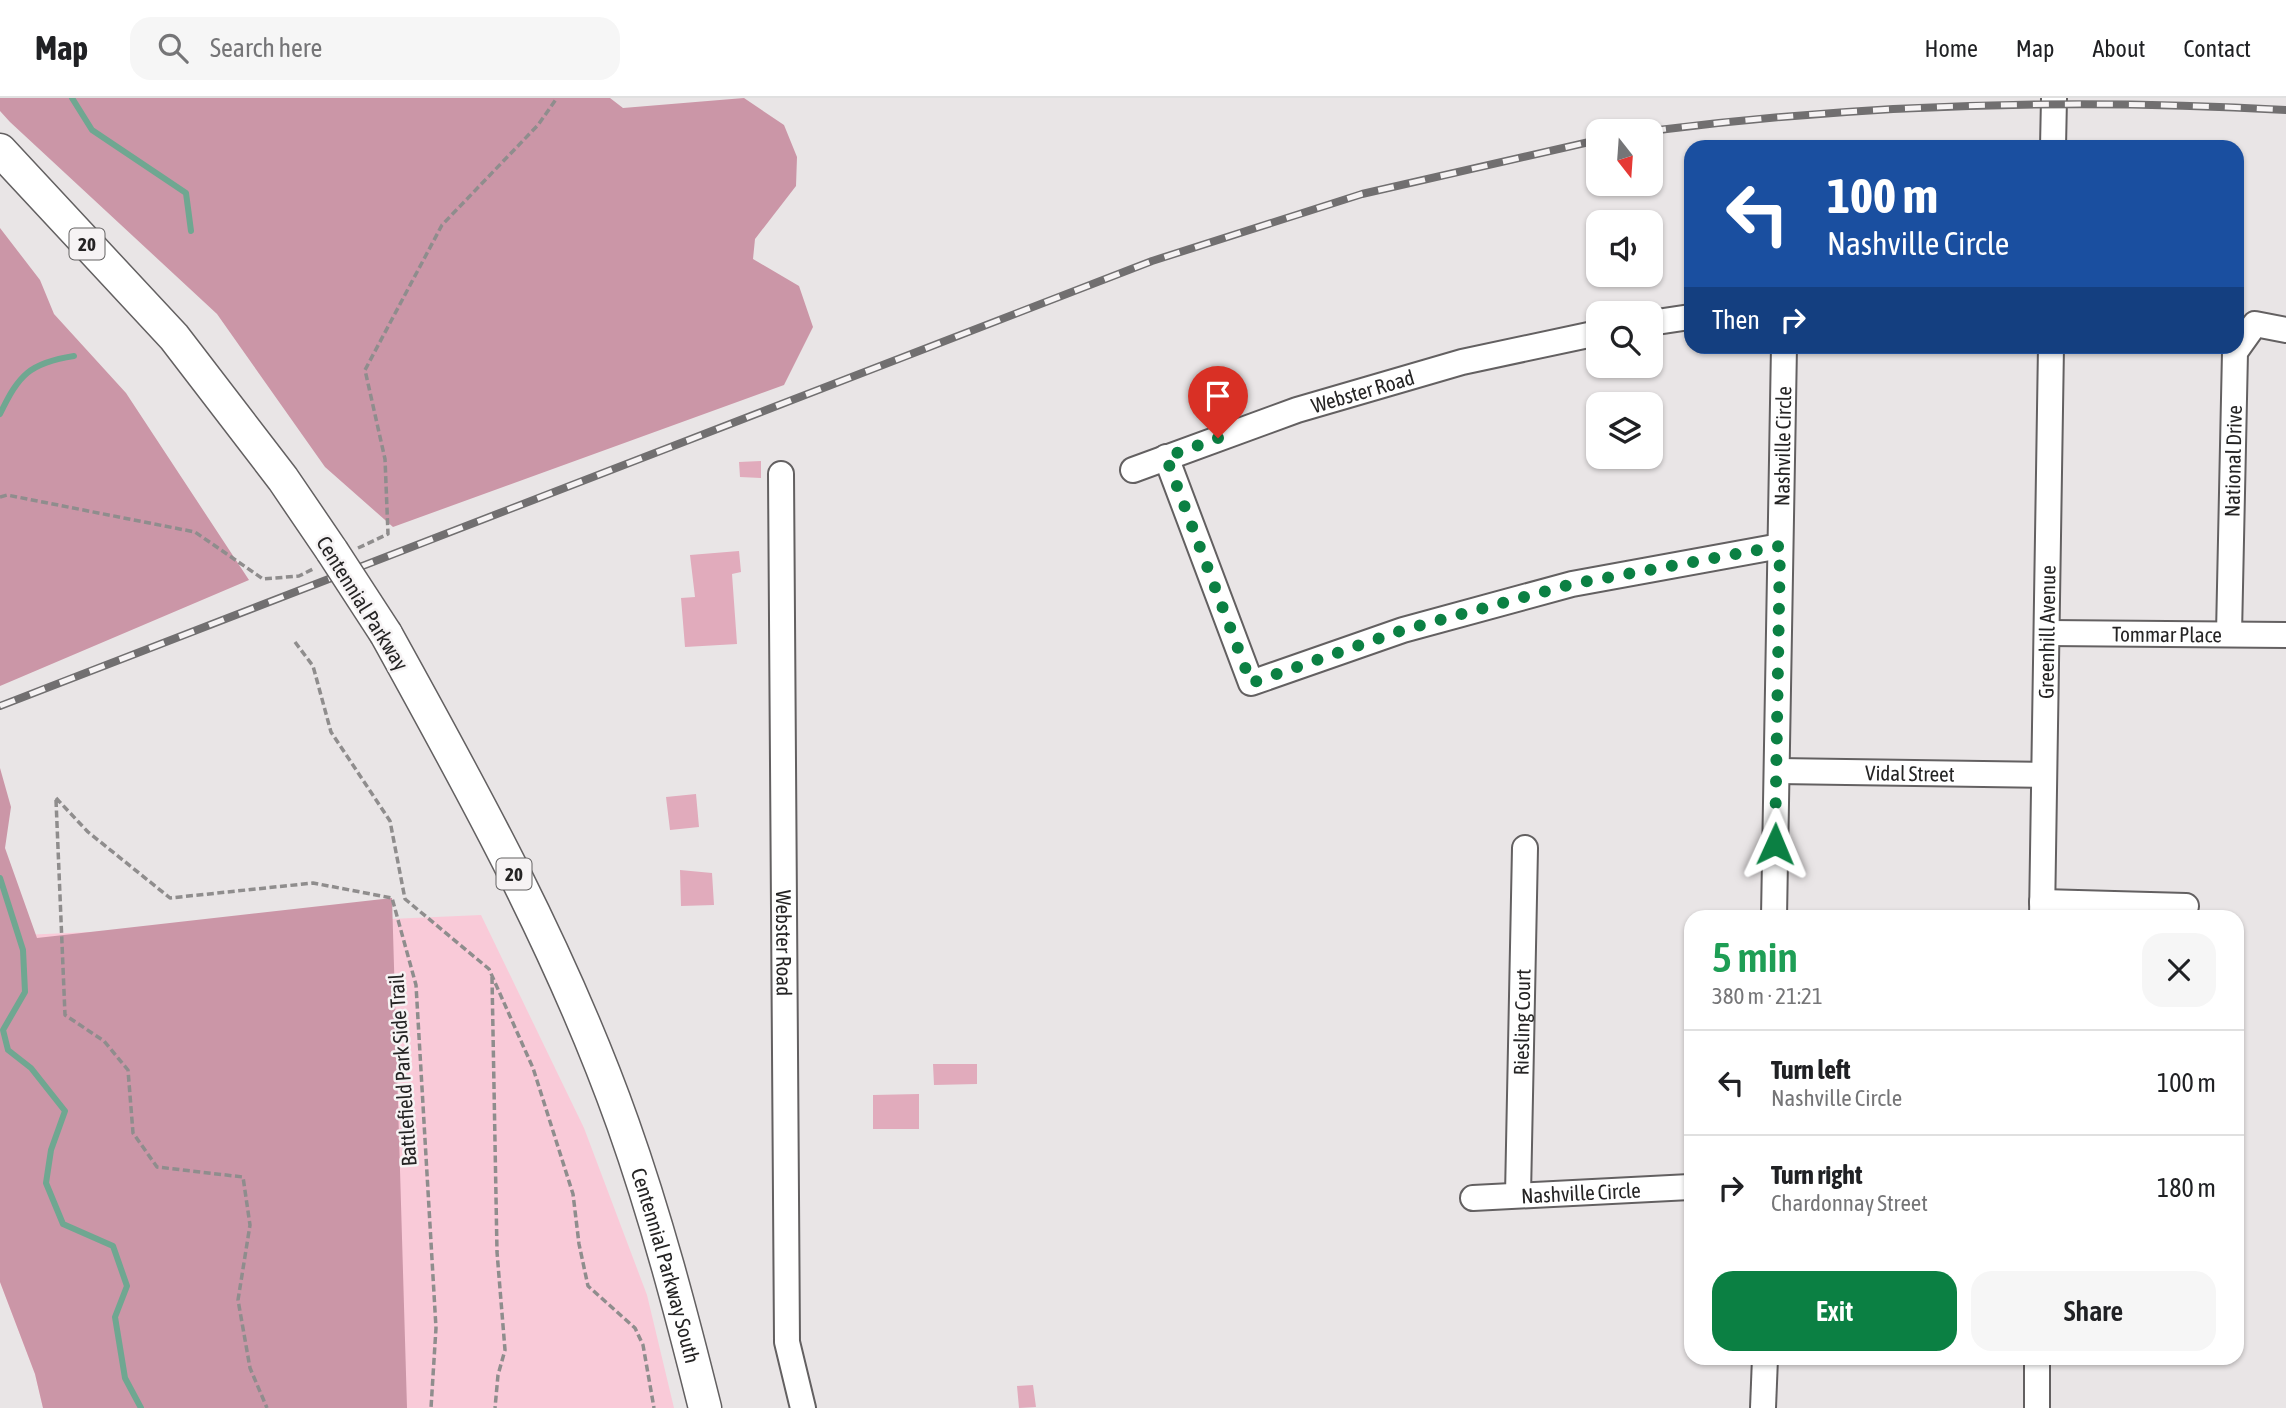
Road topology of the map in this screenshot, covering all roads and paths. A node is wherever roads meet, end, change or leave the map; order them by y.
1 (556, 98) edge
2 (2054, 98) edge
3 (2053, 140) edge
4 (0, 150) edge
5 (1684, 318) edge
6 (1663, 321) edge
7 (2286, 330) edge
8 (1586, 336) edge
9 (2244, 339) edge
10 (1784, 354) edge
11 (2051, 354) edge
12 (2235, 354) edge
13 (1166, 457) junction
14 (1133, 470) dead end
15 (781, 474) dead end
16 (0, 497) edge
17 (388, 534) dead end
18 (1780, 546) junction
19 (299, 576) dead end
20 (2048, 633) junction
21 (2229, 634) junction
22 (2286, 635) edge
23 (295, 642) dead end
24 (1777, 771) junction
25 (2044, 775) junction
26 (1525, 848) dead end
27 (2186, 906) dead end
28 (1774, 910) edge
29 (2042, 910) edge
30 (492, 975) junction
31 (622, 1123) joint
32 (1684, 1187) edge
33 (1518, 1195) junction
34 (1473, 1198) dead end
35 (1765, 1365) edge
36 (2037, 1365) edge
37 (267, 1408) edge
38 (431, 1408) edge
39 (495, 1408) edge
40 (654, 1408) edge
41 (705, 1408) edge
42 (803, 1408) edge
43 (1763, 1408) edge
44 (2037, 1408) edge

1 - 17 path
2 - 3 street
4 - 31 main road, Centennial Parkway / 20, bridge
5 - 6 street
7 - 9 street, National Drive
8 - 13 street, Webster Road
10 - 18 street, Nashville Circle
11 - 20 street, Greenhill Avenue
12 - 21 street, National Drive
13 - 14 street, Webster Road
13 - 18 street
15 - 42 street, Webster Road
16 - 19 path
18 - 24 street, Nashville Circle
20 - 21 street, Tommar Place
20 - 25 street, Greenhill Avenue
21 - 22 street, Tommar Place
23 - 30 path
24 - 25 street, Vidal Street
24 - 28 street, Nashville Circle
25 - 29 street, Greenhill Avenue
26 - 33 street, Riesling Court
27 - 29 street
30 - 39 path
30 - 40 path
31 - 41 main road, Centennial Parkway South / 20
32 - 33 street, Nashville Circle
33 - 34 street, Nashville Circle
35 - 43 street
36 - 44 street
37 - 38 path, Battlefield Park Side Trail

